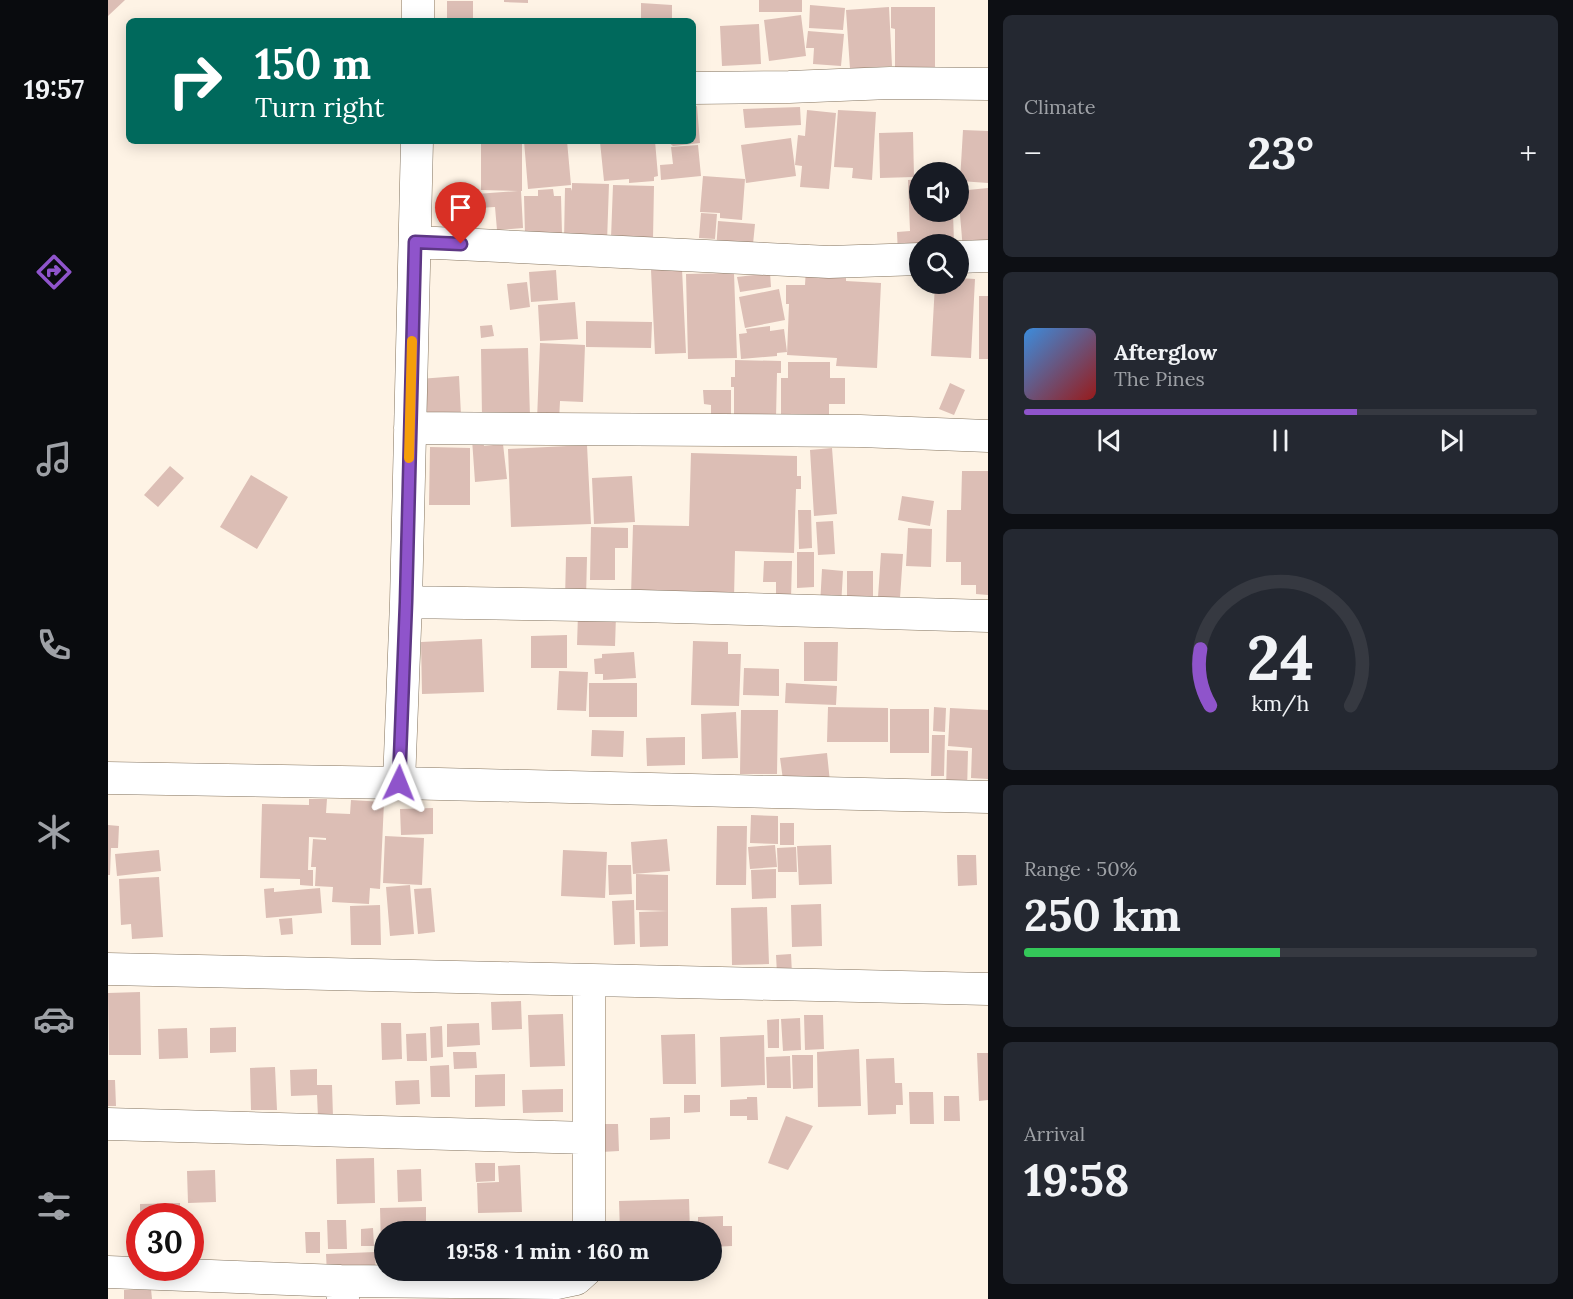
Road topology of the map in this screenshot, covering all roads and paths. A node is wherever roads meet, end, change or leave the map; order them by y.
1 (418, 0) edge
2 (418, 18) edge
3 (988, 84) edge
4 (696, 88) edge
5 (417, 144) edge
6 (415, 242) junction
7 (969, 256) edge
8 (988, 256) edge
9 (909, 259) edge
10 (410, 428) junction
11 (988, 436) edge
12 (406, 602) junction
13 (988, 616) edge
14 (108, 778) edge
15 (399, 783) junction
16 (988, 796) edge
17 (108, 969) edge
18 (589, 981) junction
19 (988, 989) edge
20 (108, 1124) edge
21 (589, 1138) junction
22 (589, 1221) edge
23 (108, 1272) edge
24 (563, 1281) edge
25 (342, 1290) edge

1 - 2 street
3 - 4 street
5 - 6 street
6 - 9 street
6 - 10 street
7 - 8 street
10 - 11 street
10 - 12 street
12 - 13 street
12 - 15 street
14 - 15 street
15 - 16 street
17 - 18 street
18 - 19 street
18 - 21 street
20 - 21 street
21 - 22 street
23 - 25 street
24 - 25 street

